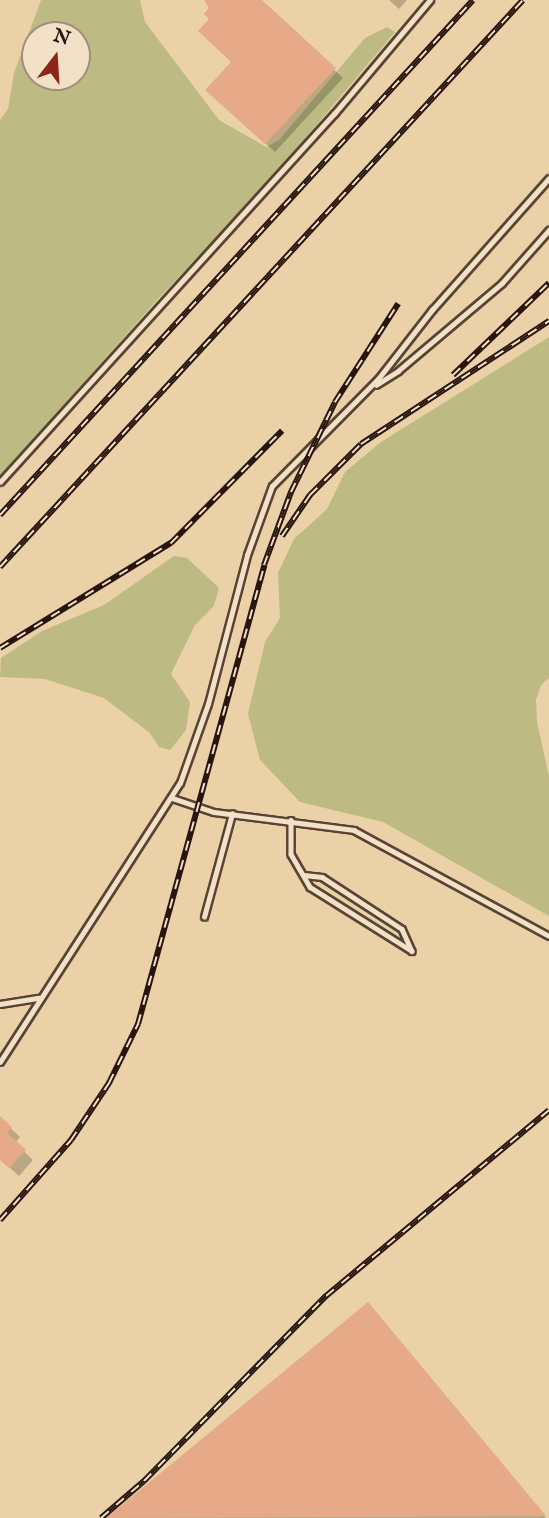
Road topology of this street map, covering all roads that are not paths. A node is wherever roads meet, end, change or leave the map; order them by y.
1 (430, 0) edge
2 (549, 178) edge
3 (549, 230) edge
4 (369, 389) junction
5 (0, 482) edge
6 (172, 798) junction
7 (232, 814) junction
8 (291, 820) junction
9 (304, 875) junction
10 (204, 917) dead end
11 (549, 936) edge
12 (40, 998) junction
13 (0, 1004) edge
14 (0, 1062) edge

1 - 5 lane
2 - 4 lane
3 - 4 lane
4 - 6 lane
6 - 7 lane
6 - 12 lane
7 - 8 lane
7 - 10 lane
8 - 9 lane
8 - 11 lane
9 - 9 lane
12 - 13 lane
12 - 14 lane

